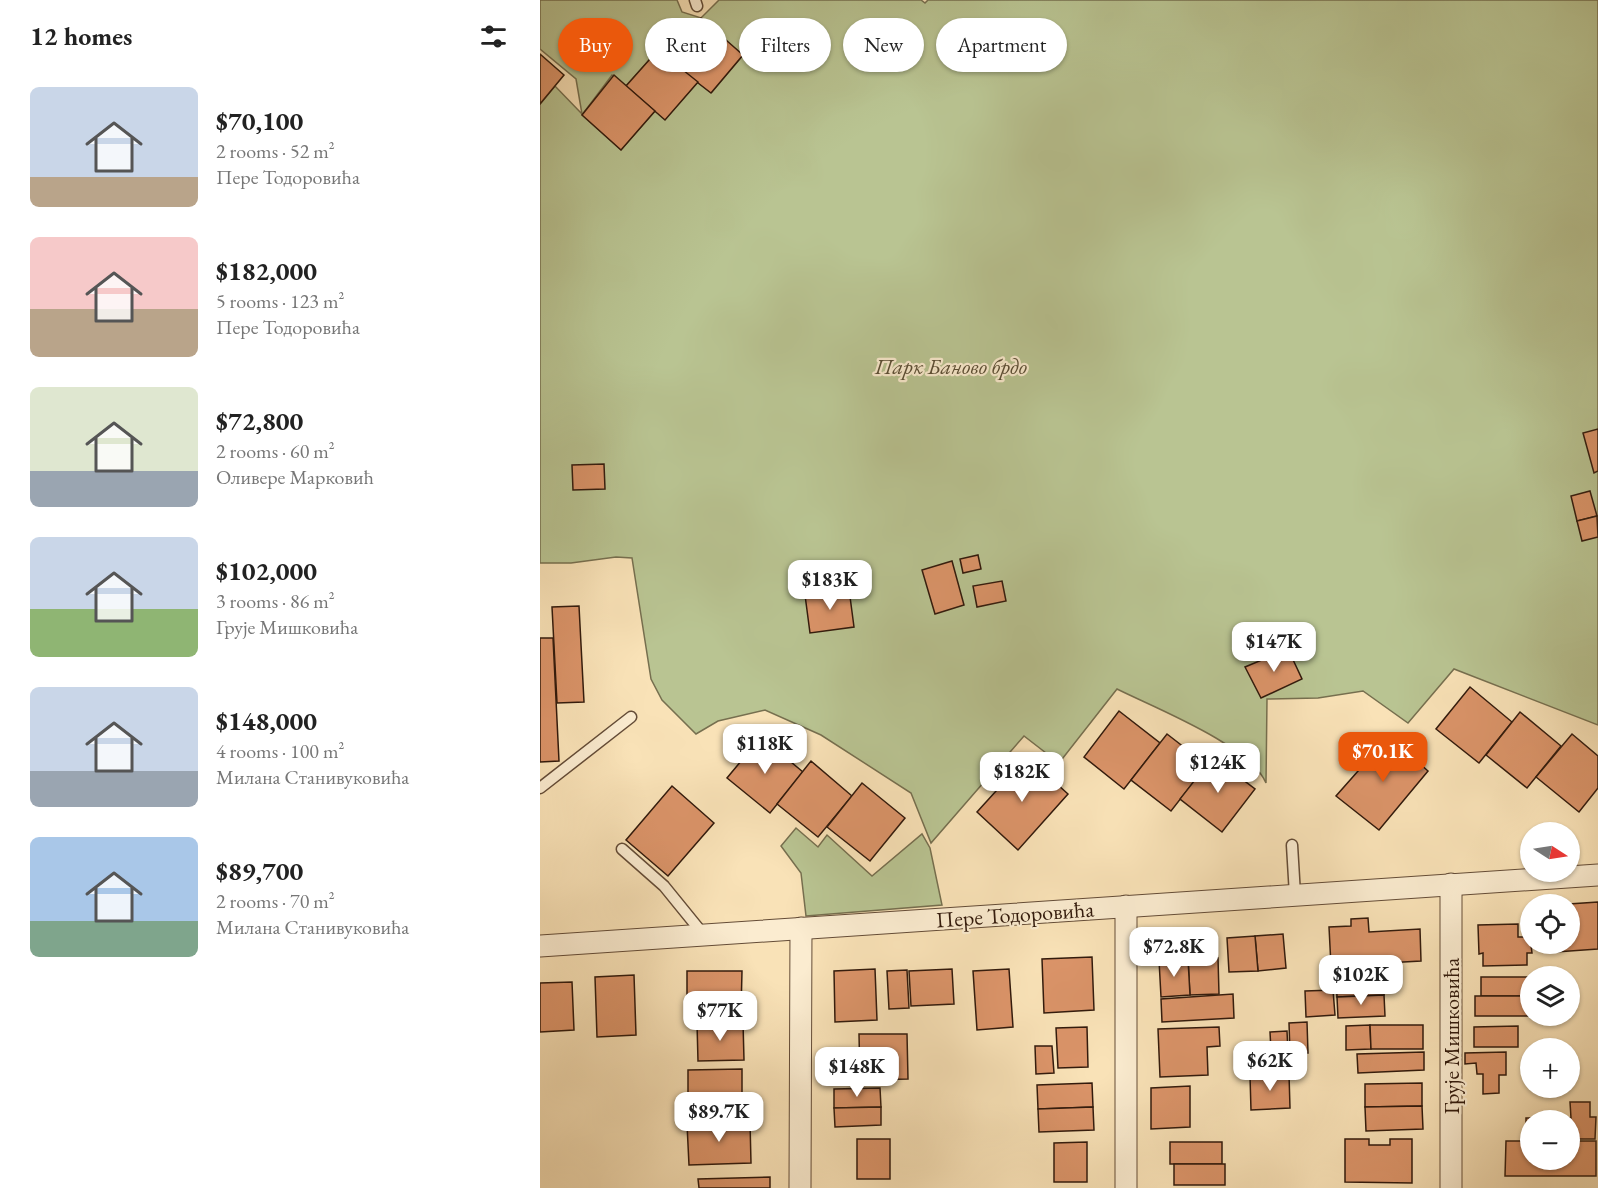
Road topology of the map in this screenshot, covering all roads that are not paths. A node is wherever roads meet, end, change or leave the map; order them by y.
1 (631, 717) dead end
2 (540, 788) edge
3 (1292, 845) dead end
4 (622, 849) dead end
5 (1598, 875) edge
6 (1451, 884) junction
7 (1295, 895) junction
8 (1126, 906) junction
9 (801, 928) junction
10 (702, 934) junction
11 (540, 946) edge
12 (800, 1188) edge
13 (1126, 1188) edge
14 (1451, 1188) edge

1 - 2 lane
3 - 7 lane
4 - 10 lane
5 - 6 street, Пере Тодоровића
6 - 7 street, Пере Тодоровића
6 - 14 street, Грује Мишковића
7 - 8 street, Пере Тодоровића
8 - 9 street, Пере Тодоровића
8 - 13 street
9 - 10 street, Пере Тодоровића
9 - 12 street
10 - 11 street, Пере Тодоровића

